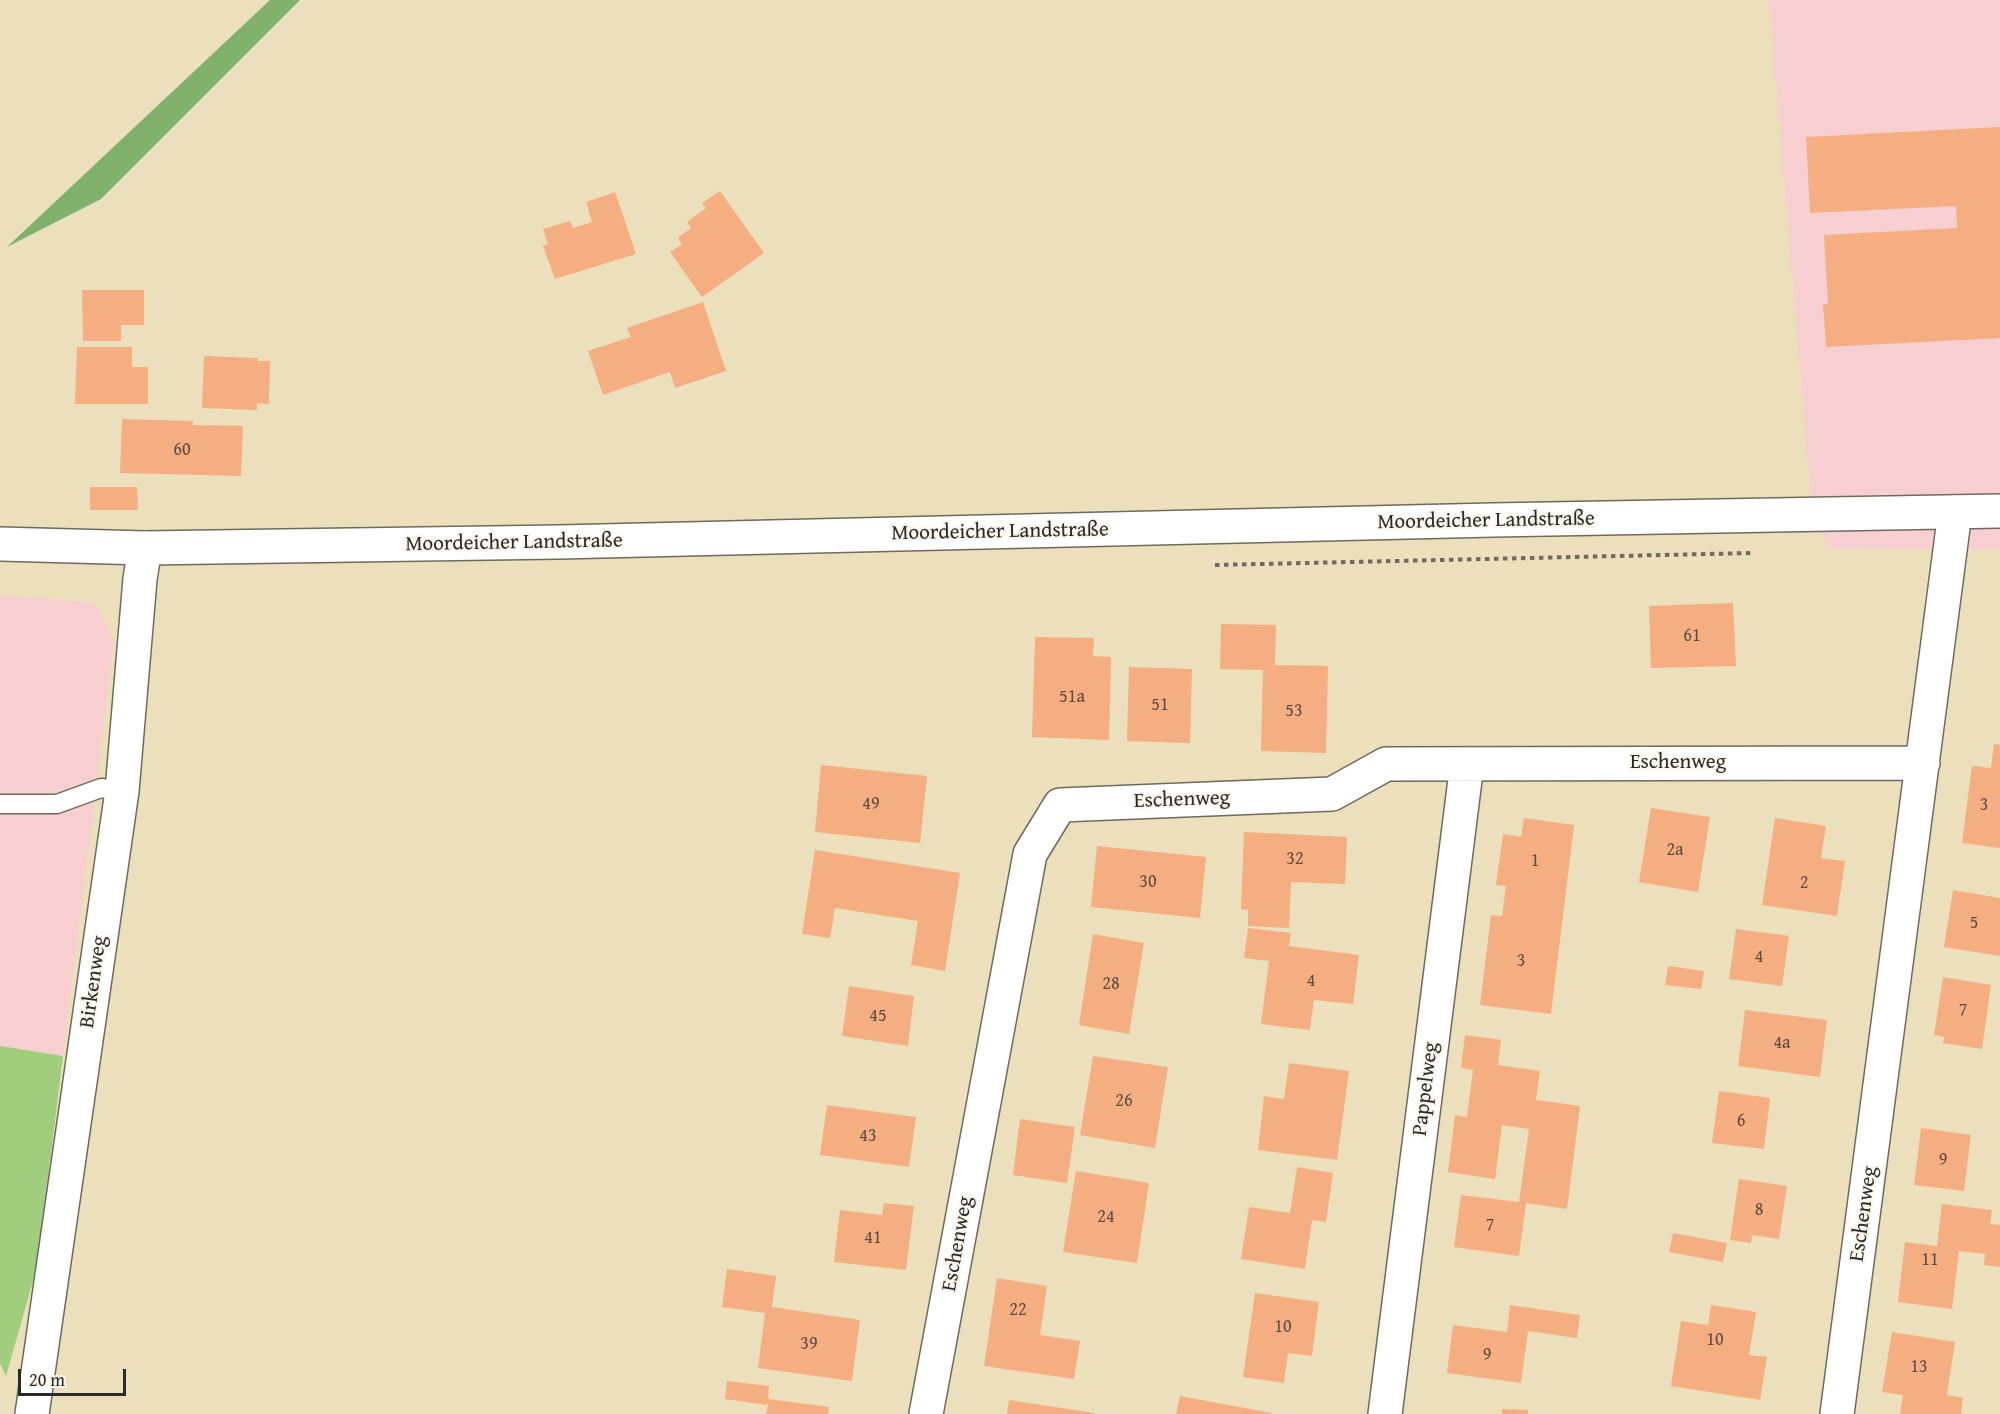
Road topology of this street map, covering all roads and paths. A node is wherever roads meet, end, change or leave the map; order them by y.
1 (2000, 511) edge
2 (1955, 512) junction
3 (0, 544) edge
4 (145, 548) junction
5 (1923, 763) junction
6 (1467, 764) junction
7 (122, 791) junction
8 (0, 804) edge
9 (32, 1414) edge
10 (926, 1414) edge
11 (1385, 1414) edge
12 (1837, 1414) edge

1 - 2 street, Moordeicher Landstraße
2 - 4 street, Moordeicher Landstraße
2 - 5 street, Eschenweg
3 - 4 street, Moordeicher Landstraße
4 - 7 street, Birkenweg
5 - 6 street, Eschenweg
5 - 12 street, Eschenweg
6 - 10 street, Eschenweg
6 - 11 street, Pappelweg
7 - 8 lane
7 - 9 street, Birkenweg

